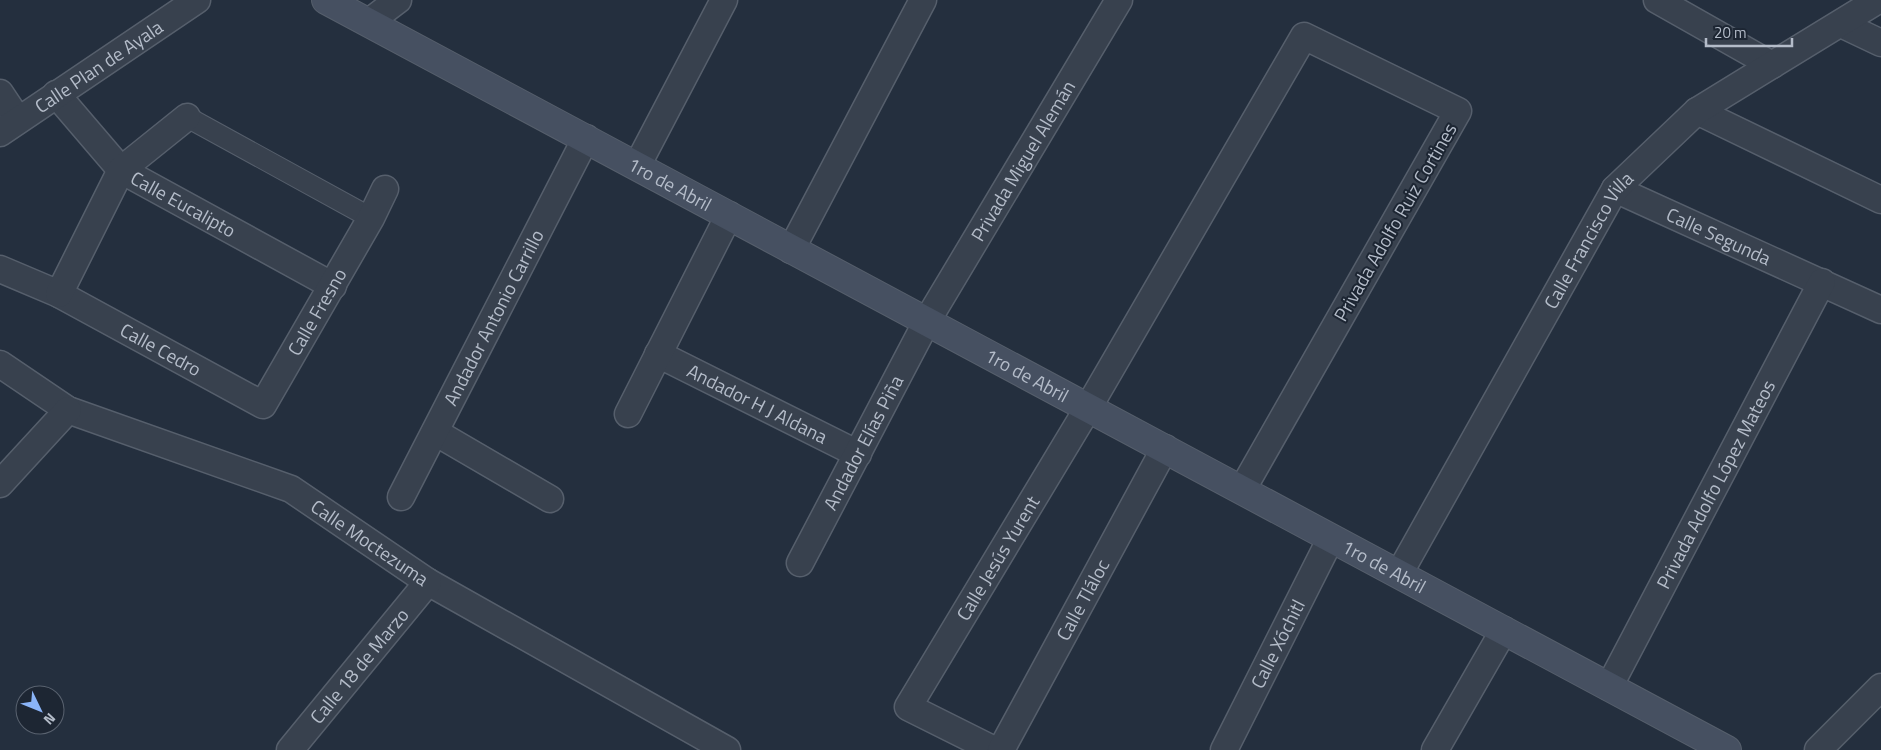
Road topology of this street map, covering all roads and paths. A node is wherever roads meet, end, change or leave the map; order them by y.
1 (197, 0) edge
2 (326, 0) edge
3 (398, 0) edge
4 (724, 0) edge
5 (923, 0) edge
6 (1119, 0) edge
7 (1656, 0) edge
8 (1854, 9) edge
9 (368, 22) junction
10 (1881, 43) edge
11 (1772, 65) junction
12 (0, 93) edge
13 (56, 94) junction
14 (1697, 111) junction
15 (187, 117) joint
16 (9, 126) edge
17 (586, 138) junction
18 (638, 166) junction
19 (121, 170) junction
20 (385, 189) dead end
21 (1615, 189) junction
22 (1881, 200) edge
23 (729, 216) junction
24 (372, 218) junction
25 (791, 250) junction
26 (0, 269) edge
27 (1822, 282) junction
28 (333, 286) junction
29 (59, 294) junction
30 (1881, 310) edge
31 (927, 321) junction
32 (658, 354) junction
33 (0, 364) edge
34 (262, 405) joint
35 (1088, 408) junction
36 (68, 410) junction
37 (628, 414) dead end
38 (435, 432) junction
39 (1165, 448) junction
40 (858, 454) junction
41 (0, 484) edge
42 (1242, 490) junction
43 (402, 496) dead end
44 (550, 500) dead end
45 (1332, 538) junction
46 (800, 563) dead end
47 (1399, 574) junction
48 (428, 582) junction
49 (1504, 630) junction
50 (1609, 687) junction
51 (1881, 687) edge
52 (290, 750) edge
53 (727, 750) edge
54 (994, 750) edge
55 (1001, 750) edge
56 (1224, 750) edge
57 (1435, 750) edge
58 (1727, 750) edge
59 (1818, 750) edge

1 - 13 street, Calle Plan de Ayala
2 - 9 main road, 1ro de Abril
3 - 9 street
4 - 18 street
5 - 25 street
6 - 31 street, Privada Miguel Alemán
7 - 11 street
8 - 10 street
8 - 11 street, Calle Francisco Villa
9 - 17 main road, 1ro de Abril
11 - 14 street, Calle Francisco Villa
12 - 16 street
13 - 16 street, Calle Plan de Ayala
13 - 19 street, Calle Eucalipto
14 - 21 street, Calle Francisco Villa
14 - 22 street
15 - 19 street
15 - 24 street
17 - 18 main road, 1ro de Abril
17 - 38 street, Andador Antonio Carrillo
18 - 23 main road, 1ro de Abril
19 - 28 street, Calle Eucalipto
19 - 29 street
20 - 24 street, Calle Fresno
21 - 27 street, Calle Segunda
21 - 47 street, Calle Francisco Villa
23 - 25 main road, 1ro de Abril
23 - 32 street
24 - 28 street, Calle Fresno
25 - 31 main road, 1ro de Abril
26 - 29 street, Calle Cedro
27 - 30 street, Calle Segunda
27 - 50 street, Privada Adolfo López Mateos
28 - 34 street, Calle Fresno
29 - 34 street, Calle Cedro
31 - 35 main road, 1ro de Abril
31 - 40 street, Andador Elías Piña
32 - 37 street
32 - 40 street, Andador H J Aldana
33 - 36 street, Calle Moctezuma
35 - 39 main road, 1ro de Abril
35 - 42 street, Privada Adolfo Ruiz Cortines
35 - 54 street, Calle Jesús Yurent
36 - 41 street
36 - 48 street, Calle Moctezuma
38 - 43 street, Andador Antonio Carrillo
38 - 44 street
39 - 42 main road, 1ro de Abril
39 - 55 street, Calle Tláloc
40 - 46 street, Andador Elías Piña
42 - 45 main road, 1ro de Abril
45 - 47 main road, 1ro de Abril
45 - 56 street, Calle Xóchitl
47 - 49 main road, 1ro de Abril
48 - 52 street, Calle 18 de Marzo
48 - 53 street, Calle Moctezuma
49 - 50 main road, 1ro de Abril
49 - 57 street
50 - 58 main road, 1ro de Abril
51 - 59 street

